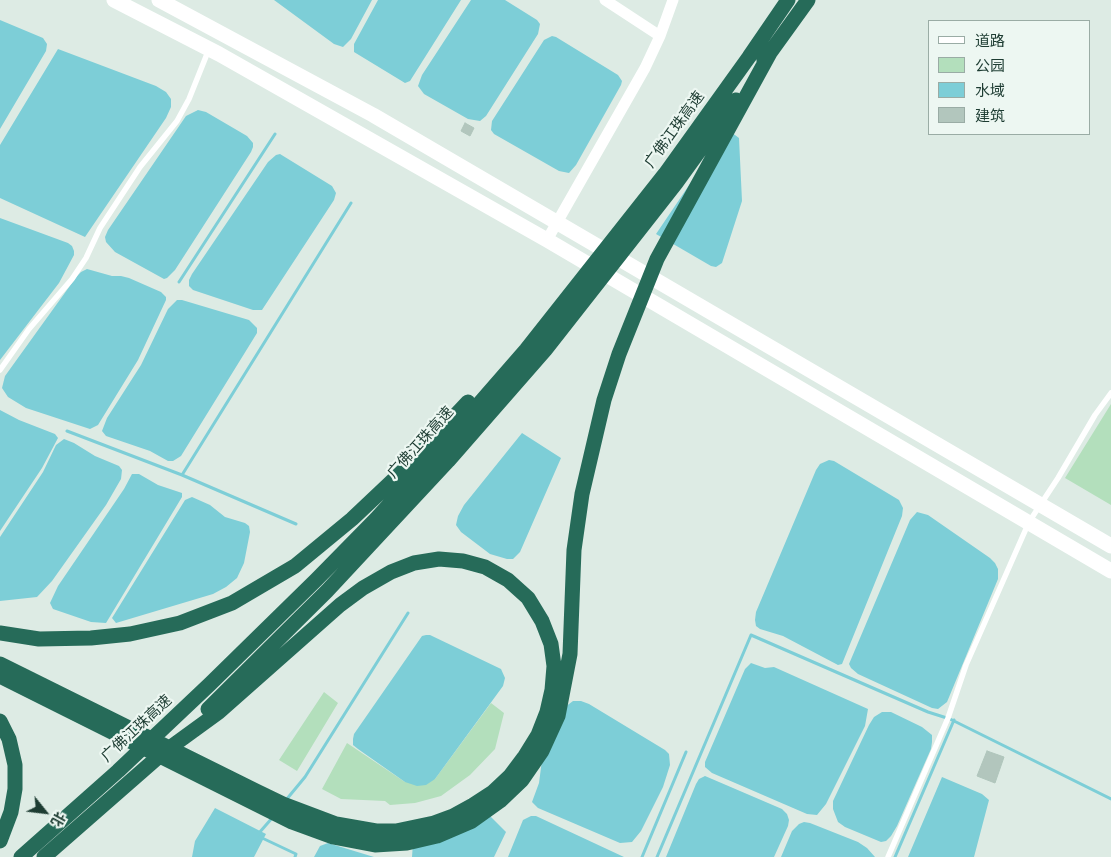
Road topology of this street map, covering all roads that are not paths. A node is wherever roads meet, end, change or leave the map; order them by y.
1 (114, 0) edge
2 (159, 0) edge
3 (605, 0) edge
4 (672, 0) edge
5 (788, 0) edge
6 (808, 0) edge
7 (660, 36) junction
8 (209, 49) junction
9 (770, 53) junction
10 (558, 222) junction
11 (621, 231) junction
12 (547, 240) junction
13 (0, 370) edge
14 (1111, 393) edge
15 (1041, 505) junction
16 (1029, 522) junction
17 (1111, 546) edge
18 (1111, 571) edge
19 (0, 633) edge
20 (0, 664) edge
21 (0, 676) edge
22 (0, 721) edge
23 (164, 752) junction
24 (0, 841) edge
25 (21, 857) edge
26 (44, 857) edge
27 (888, 857) edge

1 - 8 main road
2 - 10 main road
3 - 7 street
4 - 7 street
5 - 11 highway, 广佛江珠高速
6 - 9 highway, 广佛江珠高速
7 - 10 street
8 - 12 main road
8 - 13 lane
9 - 21 highway
9 - 23 highway, 广佛江珠高速
10 - 12 street
10 - 15 main road
11 - 19 highway
11 - 25 highway, 广佛江珠高速
12 - 16 main road
14 - 15 lane
15 - 16 lane
15 - 17 main road
16 - 18 main road
16 - 27 lane
20 - 23 highway
22 - 24 highway
23 - 26 highway, 广佛江珠高速

